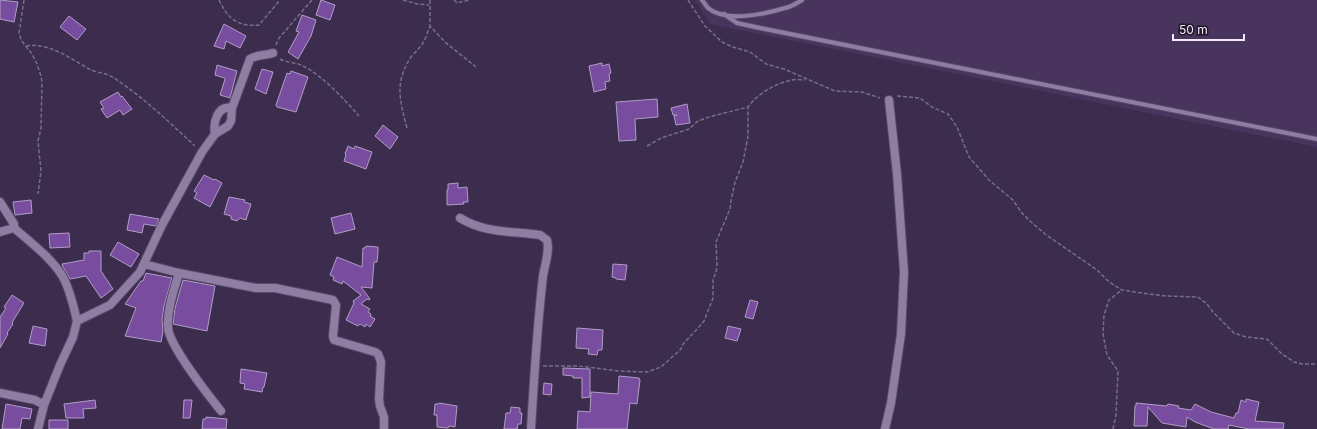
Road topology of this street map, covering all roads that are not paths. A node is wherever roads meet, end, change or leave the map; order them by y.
1 (702, 0) edge
2 (802, 0) edge
3 (724, 14) junction
4 (273, 53) road end
5 (889, 100) road end
6 (232, 108) junction
7 (215, 134) junction
8 (1317, 139) edge
9 (0, 202) edge
10 (460, 218) dead end
11 (14, 228) junction
12 (0, 232) edge
13 (144, 264) junction
14 (179, 273) junction
15 (77, 321) junction
16 (0, 393) edge
17 (44, 405) junction
18 (221, 411) dead end
19 (38, 429) edge
20 (384, 429) edge
21 (531, 429) edge
22 (885, 429) edge

1 - 3 lane
2 - 3 lane
3 - 8 lane
4 - 6 street
5 - 22 street
6 - 7 street
6 - 7 street
7 - 13 street
9 - 11 street
10 - 21 street
11 - 12 street
11 - 15 street
13 - 14 street
13 - 15 street
14 - 18 street
14 - 20 street
15 - 17 street
16 - 17 street
17 - 19 street

